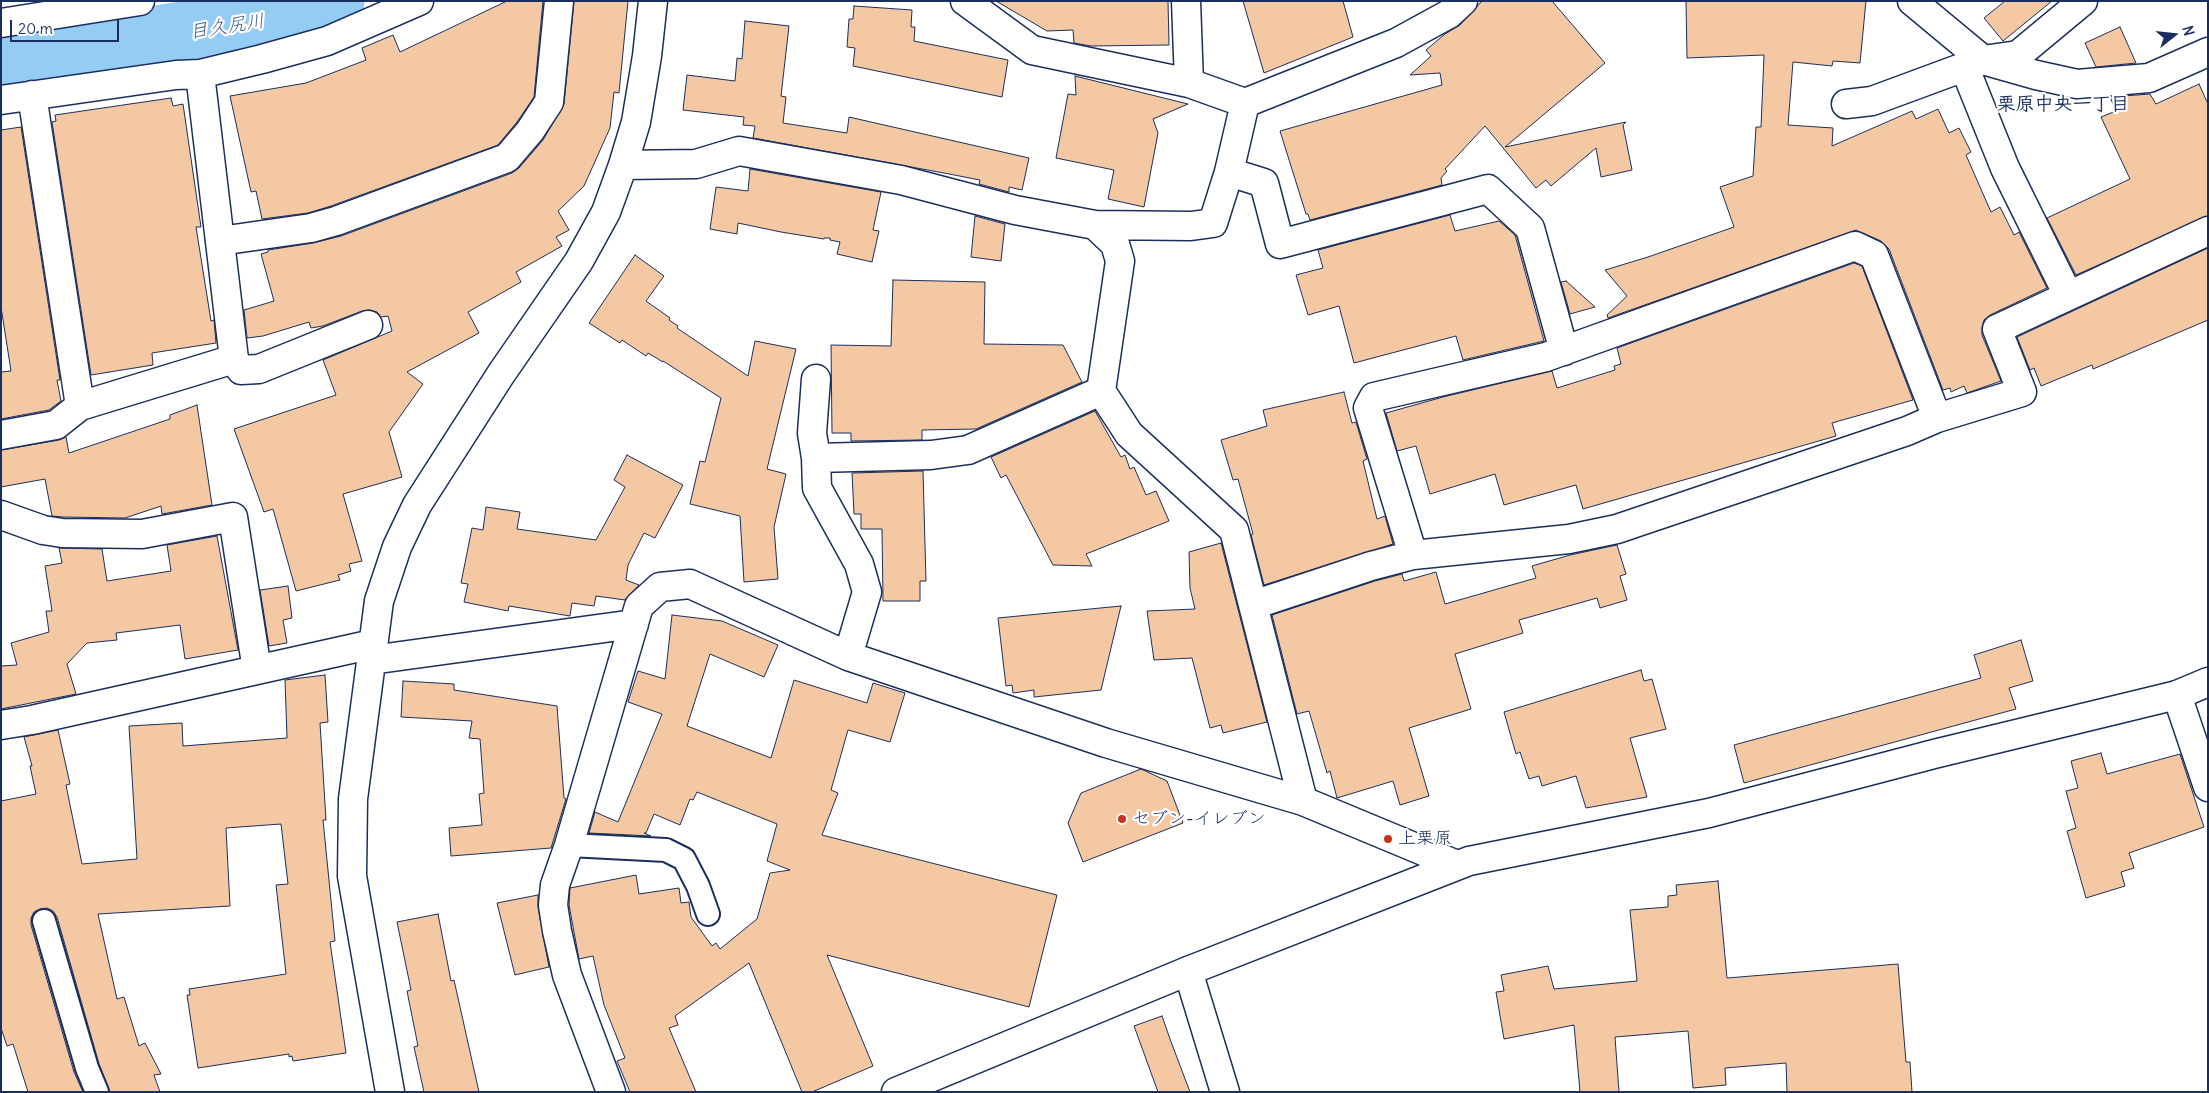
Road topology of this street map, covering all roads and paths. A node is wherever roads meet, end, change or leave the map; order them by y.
1 (140, 1) edge
2 (559, 1) edge
3 (653, 1) edge
4 (965, 1) edge
5 (1186, 1) edge
6 (1463, 1) edge
7 (1912, 1) edge
8 (2083, 1) edge
9 (412, 3) edge
10 (33, 9) edge
11 (1, 23) edge
12 (2208, 52) edge
13 (1973, 63) junction
14 (200, 74) junction
15 (1190, 82) junction
16 (32, 95) junction
17 (1, 100) edge
18 (1245, 103) junction
19 (1846, 104) dead end
20 (623, 166) junction
21 (1229, 172) junction
22 (1095, 225) junction
23 (2208, 231) edge
24 (220, 241) junction
25 (2068, 295) junction
26 (368, 325) dead end
27 (1564, 351) junction
28 (234, 359) junction
29 (816, 379) dead end
30 (1101, 391) junction
31 (80, 406) junction
32 (1937, 418) junction
33 (1, 435) edge
34 (816, 458) junction
35 (1, 515) edge
36 (1413, 555) junction
37 (1253, 605) junction
38 (634, 624) junction
39 (372, 652) junction
40 (848, 656) junction
41 (257, 670) junction
42 (2208, 682) edge
43 (2177, 695) junction
44 (1, 725) edge
45 (2208, 787) edge
46 (1304, 802) junction
47 (569, 845) junction
48 (1457, 865) junction
49 (708, 914) dead end
50 (44, 921) dead end
51 (1188, 971) junction
52 (97, 1092) edge
53 (390, 1092) edge
54 (611, 1092) edge
55 (896, 1092) edge
56 (1225, 1092) edge

1 - 10 street
2 - 24 street
3 - 20 street
4 - 15 street
5 - 15 street
6 - 18 street
7 - 13 street
8 - 13 street
9 - 14 street
10 - 11 street
12 - 13 street
13 - 19 street
13 - 25 street
14 - 16 street
14 - 24 street
15 - 18 street
16 - 17 street
16 - 31 street
18 - 21 street
20 - 22 street
20 - 39 street
21 - 22 street
21 - 27 street
22 - 30 street
23 - 25 street
24 - 28 street
25 - 32 street
26 - 28 street
27 - 32 street
27 - 36 street
28 - 31 street
29 - 34 street
30 - 34 street
30 - 37 street
31 - 33 street
32 - 36 street
34 - 40 street
35 - 41 street
36 - 37 street
37 - 46 street
38 - 39 street
38 - 40 street
38 - 47 street
39 - 41 street
39 - 53 street
40 - 46 street
41 - 44 street
42 - 43 street
43 - 45 street
43 - 48 street
46 - 48 street
47 - 49 lane
47 - 54 street
48 - 51 street
50 - 52 lane
51 - 55 street
51 - 56 street

